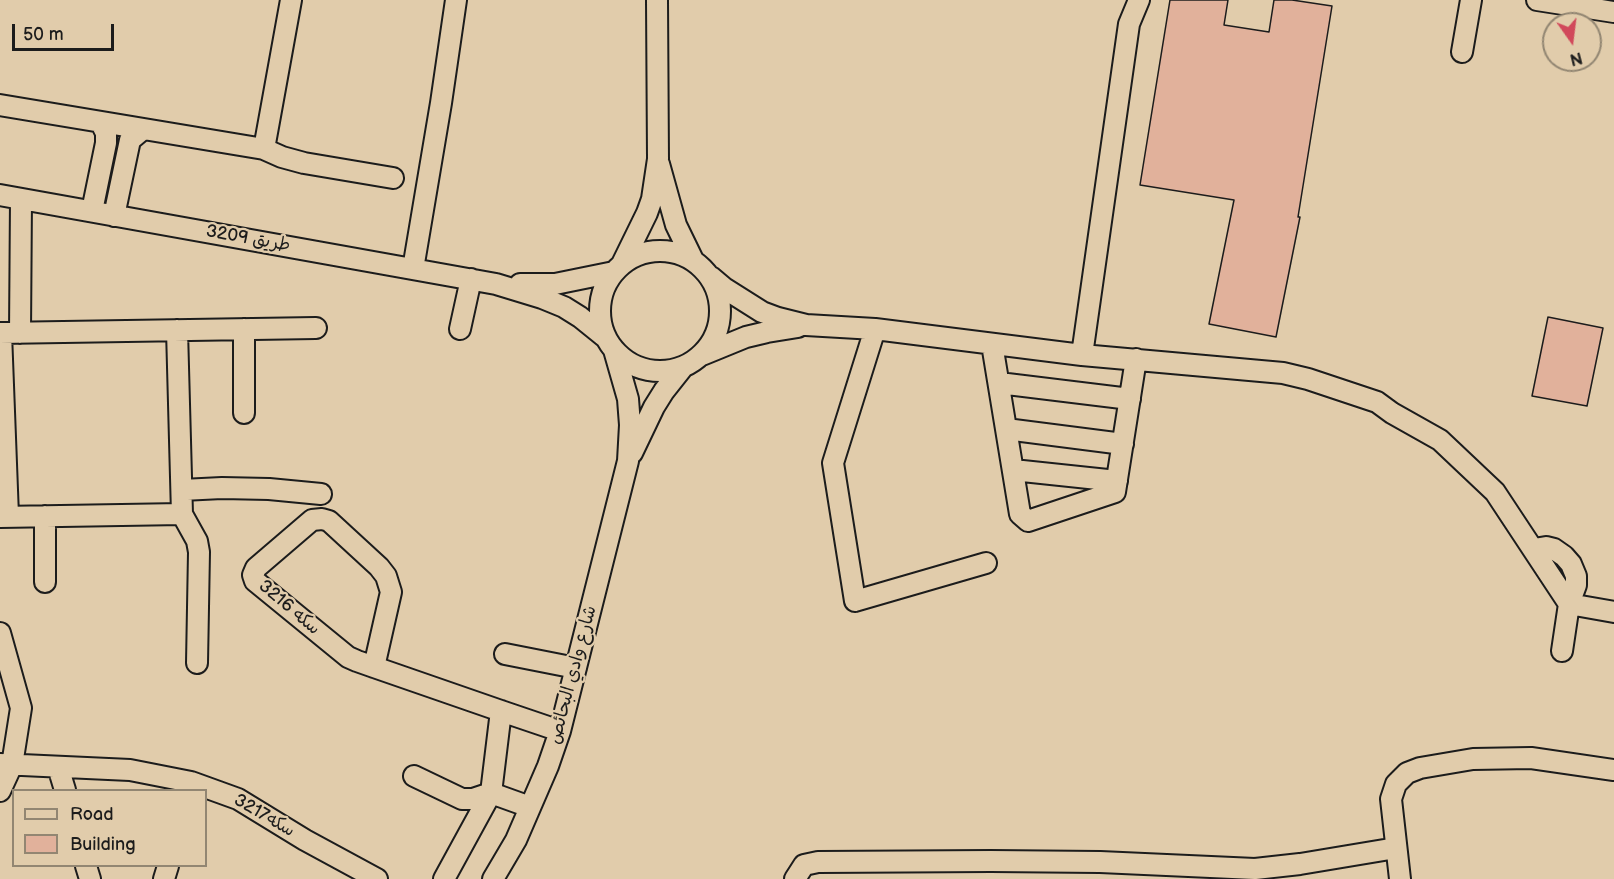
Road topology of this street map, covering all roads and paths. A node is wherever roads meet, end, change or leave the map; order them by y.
1 (291, 0) edge
2 (456, 0) edge
3 (657, 0) edge
4 (1139, 0) edge
5 (1471, 0) edge
6 (1537, 0) edge
7 (1614, 12) edge
8 (1462, 52) dead end
9 (0, 105) edge
10 (101, 123) junction
11 (142, 130) junction
12 (264, 149) junction
13 (658, 159) junction
14 (393, 178) dead end
15 (0, 195) edge
16 (21, 199) junction
17 (92, 212) junction
18 (114, 216) junction
19 (693, 260) junction
20 (618, 268) junction
21 (413, 269) junction
22 (711, 277) junction
23 (471, 279) junction
24 (496, 284) junction
25 (806, 325) junction
26 (316, 328) dead end
27 (244, 329) junction
28 (460, 329) dead end
29 (875, 329) junction
30 (177, 330) junction
31 (7, 333) edge
32 (610, 344) junction
33 (992, 344) junction
34 (702, 355) junction
35 (1082, 355) junction
36 (1136, 359) junction
37 (683, 367) junction
38 (999, 383) junction
39 (1130, 399) junction
40 (244, 413) dead end
41 (1006, 429) junction
42 (1123, 444) junction
43 (628, 461) junction
44 (1013, 470) junction
45 (1117, 481) junction
46 (182, 490) junction
47 (321, 494) dead end
48 (182, 514) junction
49 (45, 516) junction
50 (4, 517) edge
51 (986, 563) dead end
52 (45, 582) dead end
53 (1569, 604) junction
54 (1614, 612) edge
55 (0, 633) edge
56 (1562, 651) dead end
57 (505, 654) dead end
58 (197, 663) dead end
59 (374, 667) junction
60 (576, 668) junction
61 (501, 711) junction
62 (560, 731) junction
63 (6, 765) edge
64 (58, 767) junction
65 (1614, 770) edge
66 (414, 776) dead end
67 (190, 786) edge
68 (65, 789) edge
69 (0, 791) edge
70 (207, 791) edge
71 (491, 793) junction
72 (530, 807) junction
73 (1396, 848) junction
74 (1099, 871) edge
75 (377, 879) edge
76 (444, 879) edge
77 (493, 879) edge
78 (795, 879) edge
79 (1400, 879) edge

1 - 12 street
2 - 21 street
3 - 13 street
4 - 35 street
5 - 8 street
6 - 7 street
9 - 10 street
10 - 11 street
10 - 17 street
11 - 12 street
11 - 18 street
12 - 14 street
13 - 19 street
13 - 20 street
15 - 16 street, طريق 3209
16 - 17 street, طريق 3209
16 - 31 street
17 - 18 street, طريق 3209
18 - 21 street, طريق 3209
19 - 20 street
19 - 22 street
20 - 24 street
20 - 32 street
21 - 23 street, طريق 3209
22 - 25 street
22 - 34 street
23 - 24 street, طريق 3209
23 - 28 street
24 - 32 street
25 - 29 street
25 - 34 street
26 - 27 street
27 - 30 street
27 - 40 street
29 - 33 street
29 - 51 street
30 - 31 street
30 - 46 street
31 - 50 street
32 - 37 street
32 - 43 street
33 - 35 street
33 - 38 street
34 - 37 street
35 - 36 street
36 - 39 street
36 - 53 street
37 - 43 street
38 - 39 street
38 - 41 street
39 - 42 street
41 - 42 street
41 - 44 street
42 - 45 street
43 - 60 street, شارع وادي البحائص
44 - 45 street
44 - 45 street
46 - 47 street
46 - 48 street
48 - 49 street
48 - 58 street
49 - 50 street
49 - 52 street
53 - 54 street
53 - 56 street
55 - 63 street
57 - 60 street
59 - 59 street, سكه 3216
59 - 61 street, سكه 3216
60 - 62 street, شارع وادي البحائص
61 - 62 street, سكه 3216
61 - 71 street
62 - 72 street, شارع وادي البحائص
63 - 64 street, سكه3217
63 - 69 street
64 - 67 street, سكه3217
64 - 68 street
65 - 73 street
66 - 71 street
70 - 75 street, سكه3217
71 - 72 street
71 - 76 street
72 - 77 street, شارع وادي البحائص
73 - 74 street
73 - 79 street
74 - 78 street

